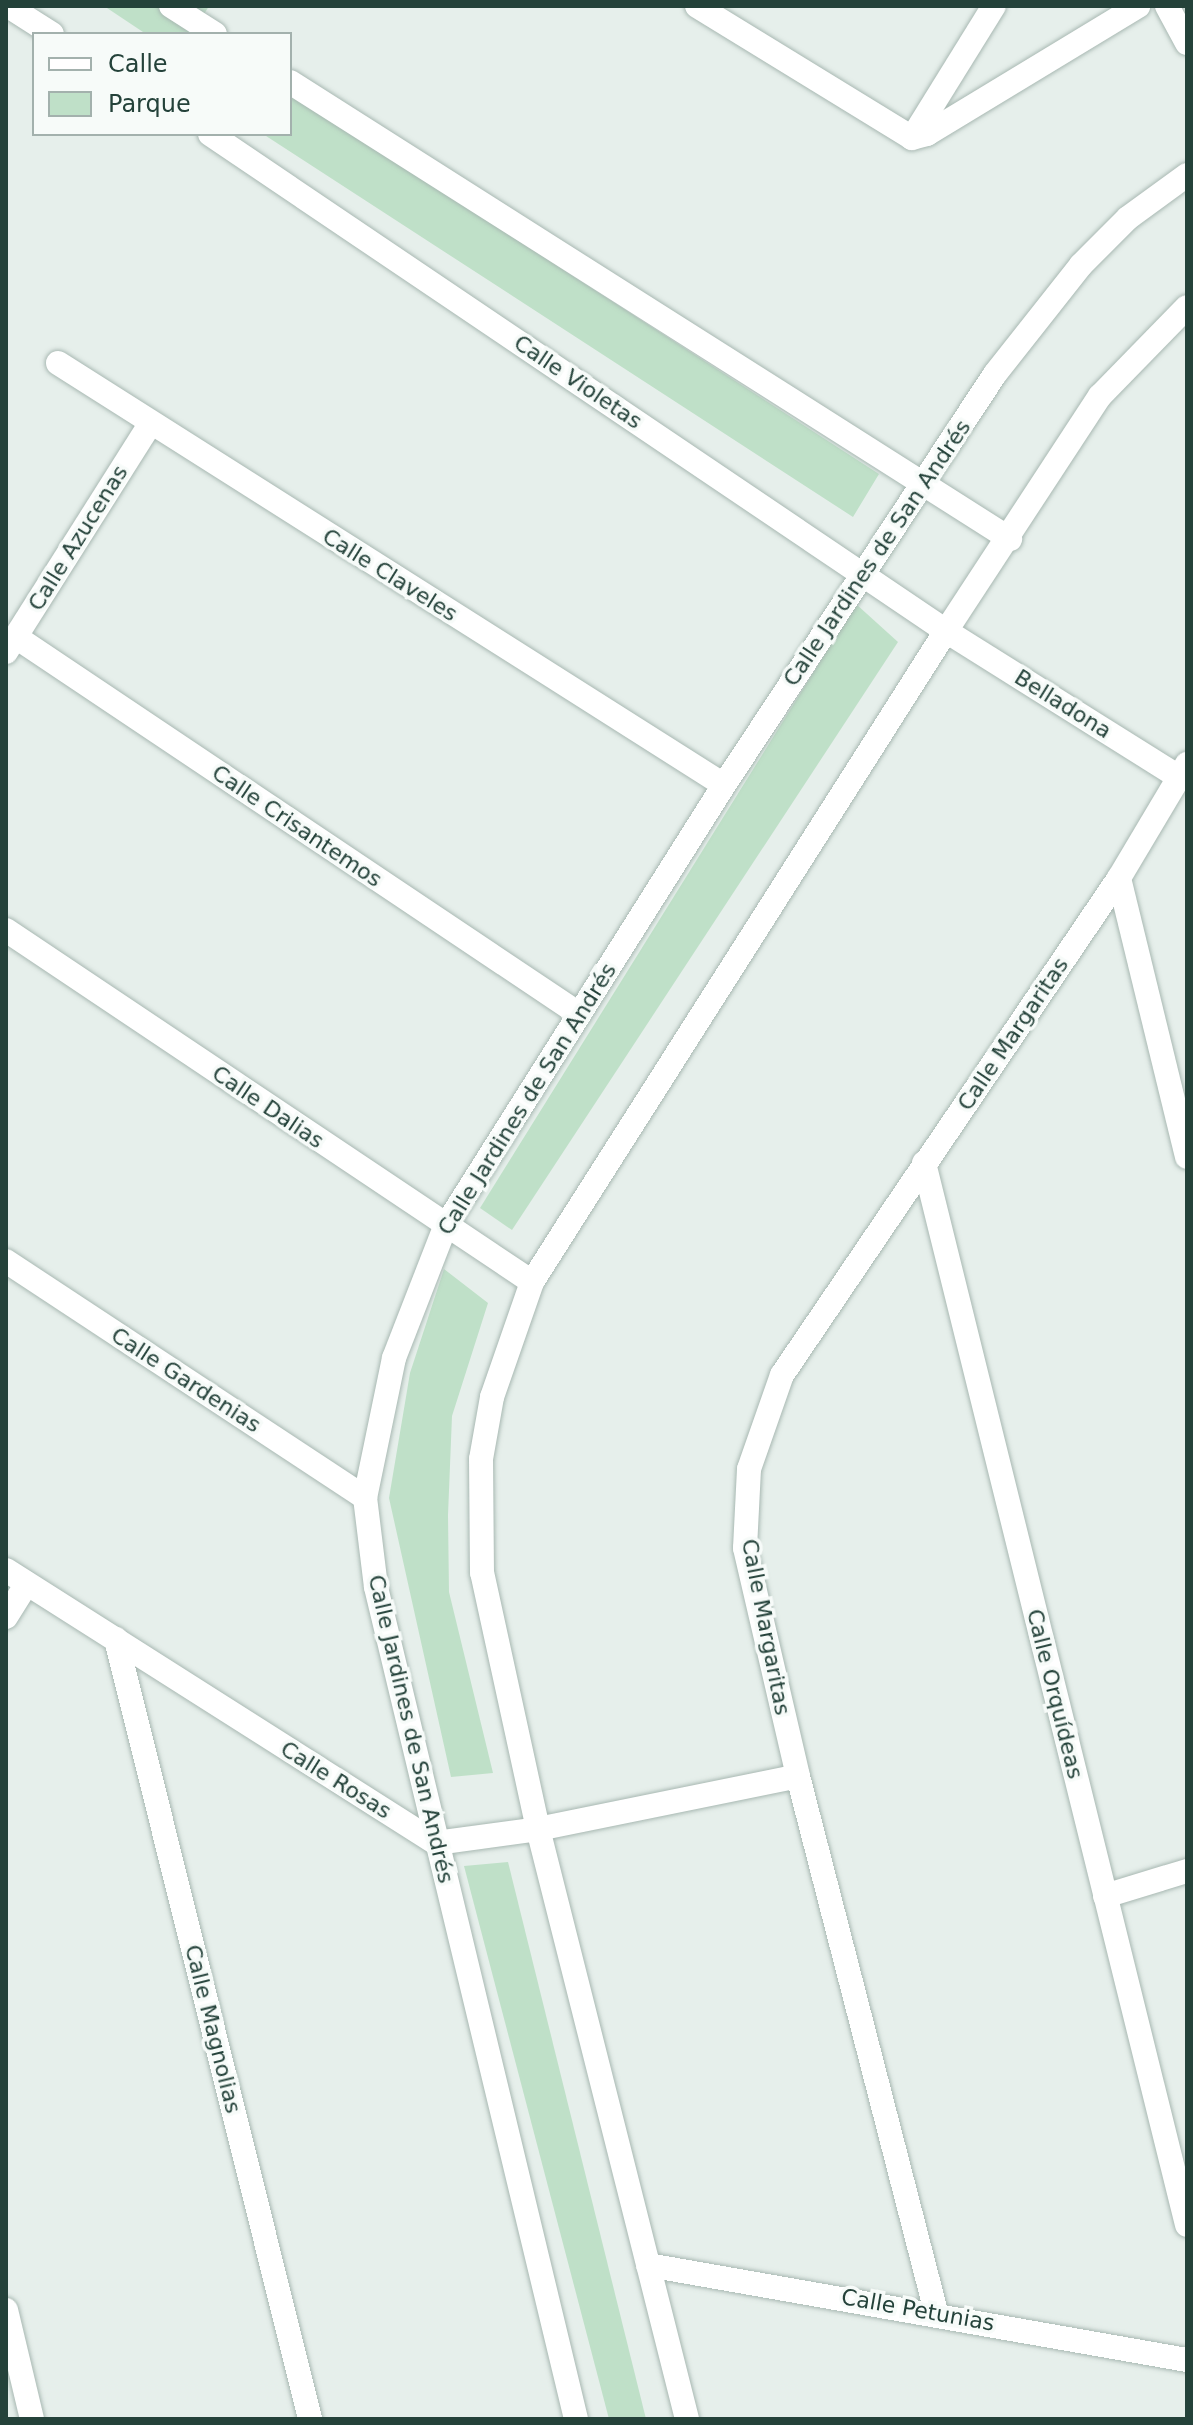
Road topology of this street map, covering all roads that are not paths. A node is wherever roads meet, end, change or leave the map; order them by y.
1 (8, 6) edge
2 (171, 6) edge
3 (697, 6) edge
4 (994, 6) edge
5 (1138, 6) edge
6 (1167, 6) edge
7 (49, 32) edge
8 (212, 32) edge
9 (1187, 43) edge
10 (292, 83) edge
11 (213, 136) edge
12 (912, 138) junction
13 (1187, 175) edge
14 (1187, 307) edge
15 (58, 363) dead end
16 (150, 424) junction
17 (923, 486) junction
18 (1010, 539) junction
19 (863, 574) junction
20 (946, 631) junction
21 (11, 645) edge
22 (1183, 770) edge
23 (724, 785) junction
24 (1119, 878) junction
25 (6, 930) edge
26 (579, 1014) junction
27 (1187, 1157) edge
28 (924, 1163) junction
29 (445, 1227) junction
30 (6, 1261) edge
31 (532, 1282) junction
32 (365, 1498) junction
33 (6, 1570) edge
34 (27, 1584) junction
35 (6, 1617) edge
36 (116, 1639) junction
37 (798, 1776) junction
38 (538, 1829) junction
39 (436, 1843) junction
40 (1187, 1871) edge
41 (1105, 1896) junction
42 (1187, 2225) edge
43 (648, 2265) junction
44 (6, 2310) edge
45 (936, 2312) junction
46 (1187, 2360) edge
47 (32, 2419) edge
48 (310, 2419) edge
49 (576, 2419) edge
50 (687, 2419) edge

1 - 7 street
2 - 8 street
3 - 12 street
4 - 12 street
5 - 12 street
6 - 9 street
10 - 17 street
11 - 19 street, Calle Violetas
13 - 17 street, Calle Jardines de San Andrés
14 - 18 street
15 - 16 street, Calle Claveles
16 - 21 street, Calle Azucenas
16 - 23 street, Calle Claveles
17 - 18 street
17 - 19 street, Calle Jardines de San Andrés
18 - 20 street
19 - 20 street, Calle Violetas
19 - 23 street, Calle Jardines de San Andrés
20 - 22 street, Belladona
20 - 31 street
21 - 26 street, Calle Crisantemos
22 - 24 street, Calle Margaritas
23 - 26 street, Calle Jardines de San Andrés
24 - 27 street
24 - 28 street, Calle Margaritas
25 - 29 street, Calle Dalias
26 - 29 street, Calle Jardines de San Andrés
28 - 37 street, Calle Margaritas
28 - 41 street, Calle Orquídeas
29 - 31 street, Calle Dalias
29 - 32 street, Calle Jardines de San Andrés
30 - 32 street, Calle Gardenias
31 - 38 street
32 - 39 street, Calle Jardines de San Andrés
33 - 34 street, Calle Rosas
34 - 35 street
34 - 36 street, Calle Rosas
36 - 39 street, Calle Rosas
36 - 48 street, Calle Magnolias
37 - 38 street
37 - 45 street, Calle Margaritas
38 - 39 street
38 - 43 street
39 - 49 street, Calle Jardines de San Andrés
40 - 41 street
41 - 42 street, Calle Orquídeas
43 - 45 street, Calle Petunias
43 - 50 street
44 - 47 street
45 - 46 street, Calle Petunias

